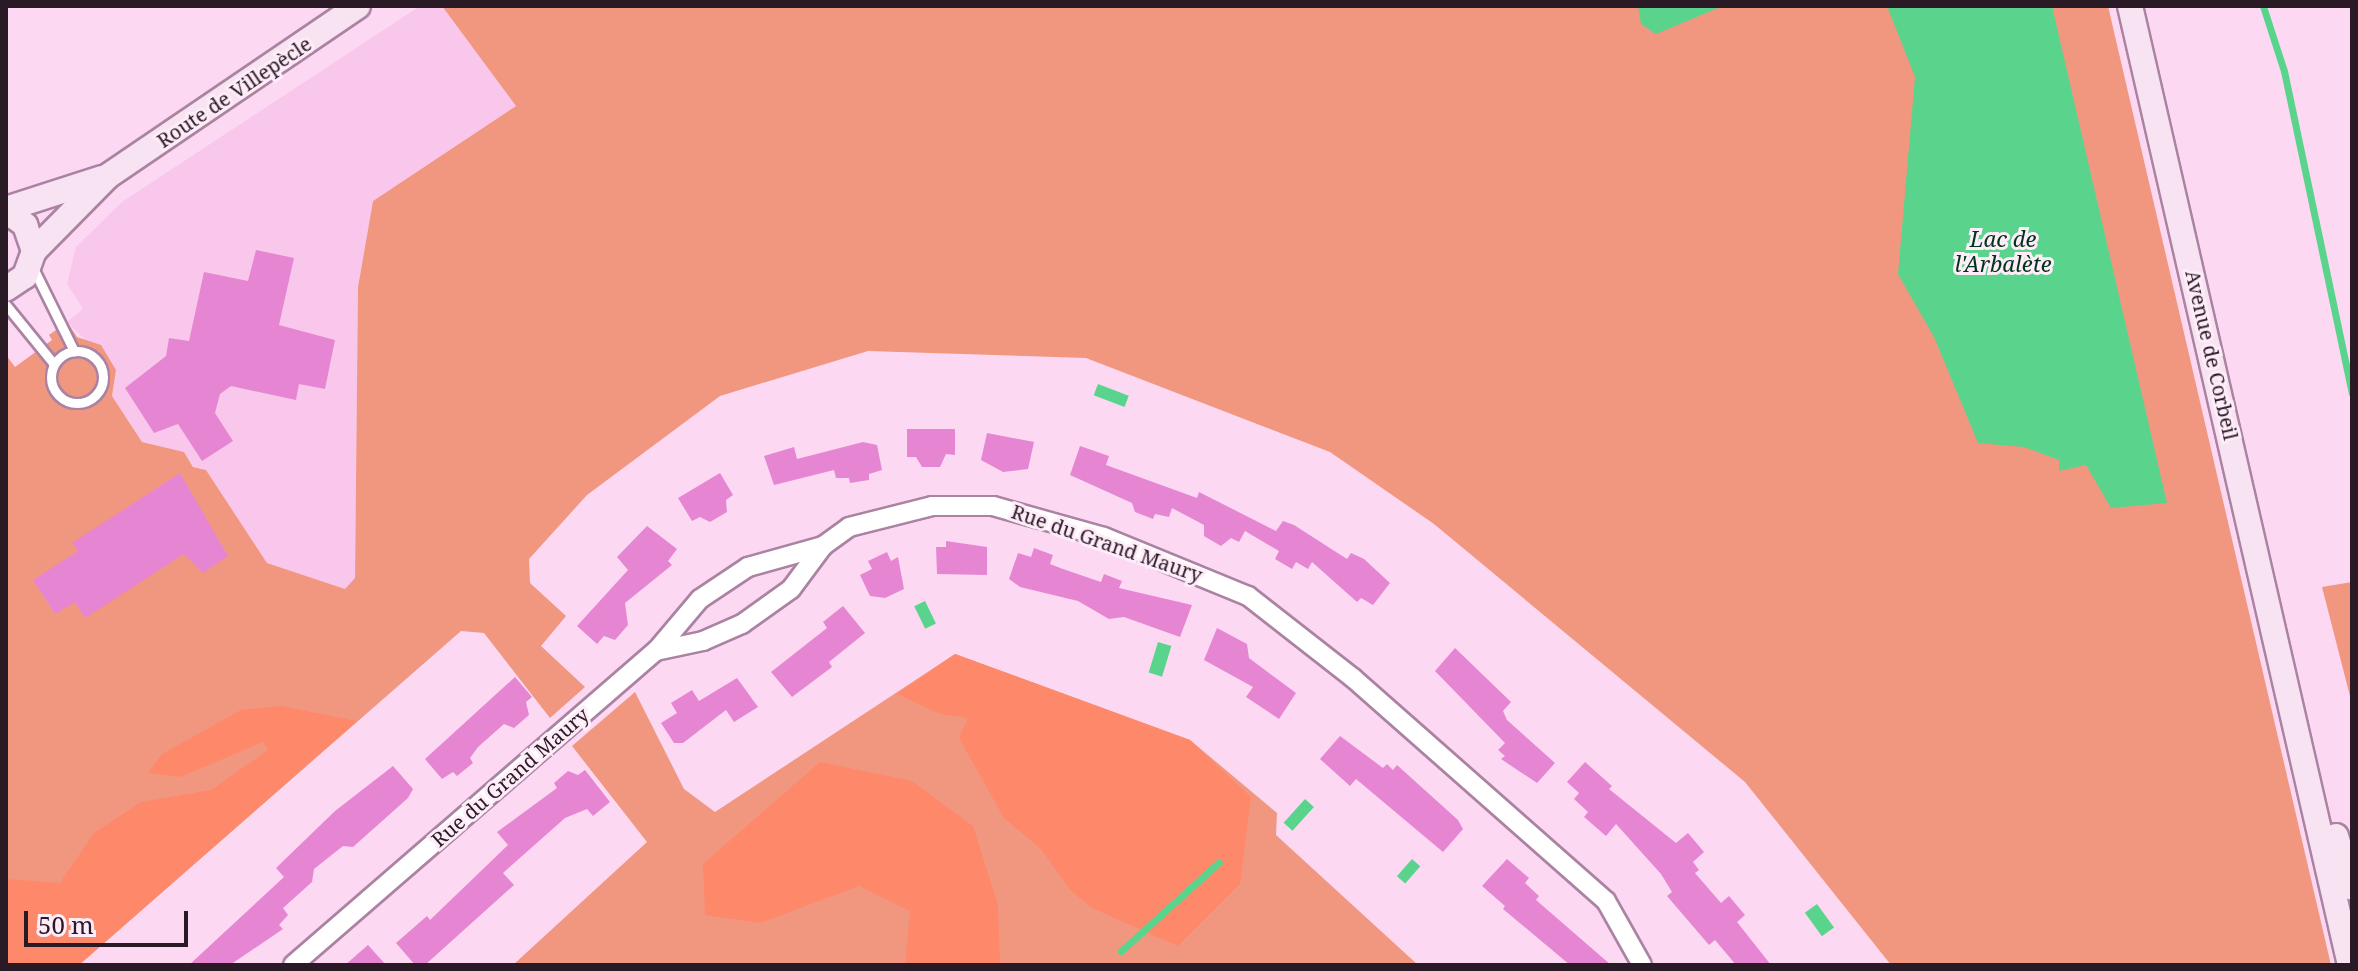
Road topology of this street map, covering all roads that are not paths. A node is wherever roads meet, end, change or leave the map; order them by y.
1 (358, 6) edge
2 (2130, 6) edge
3 (108, 176) junction
4 (6, 210) edge
5 (33, 257) junction
6 (6, 289) edge
7 (6, 305) edge
8 (74, 351) junction
9 (54, 364) junction
10 (823, 546) junction
11 (656, 651) junction
12 (2293, 705) junction
13 (2352, 888) edge
14 (293, 965) edge
15 (1642, 965) edge
16 (2350, 965) edge

1 - 3 main road, Route de Villepècle
2 - 12 main road, Avenue de Corbeil
3 - 4 main road, Route de Villepècle
3 - 5 main road, Route de Villepècle
4 - 5 main road
5 - 6 main road, Route de Villepècle
5 - 8 lane
7 - 9 lane
8 - 9 lane
8 - 9 lane
10 - 11 street
10 - 11 street, Rue du Grand Maury
10 - 15 street, Rue du Grand Maury
11 - 14 street, Rue du Grand Maury
12 - 13 main road, Avenue de Corbeil
12 - 16 main road, Avenue de Corbeil

